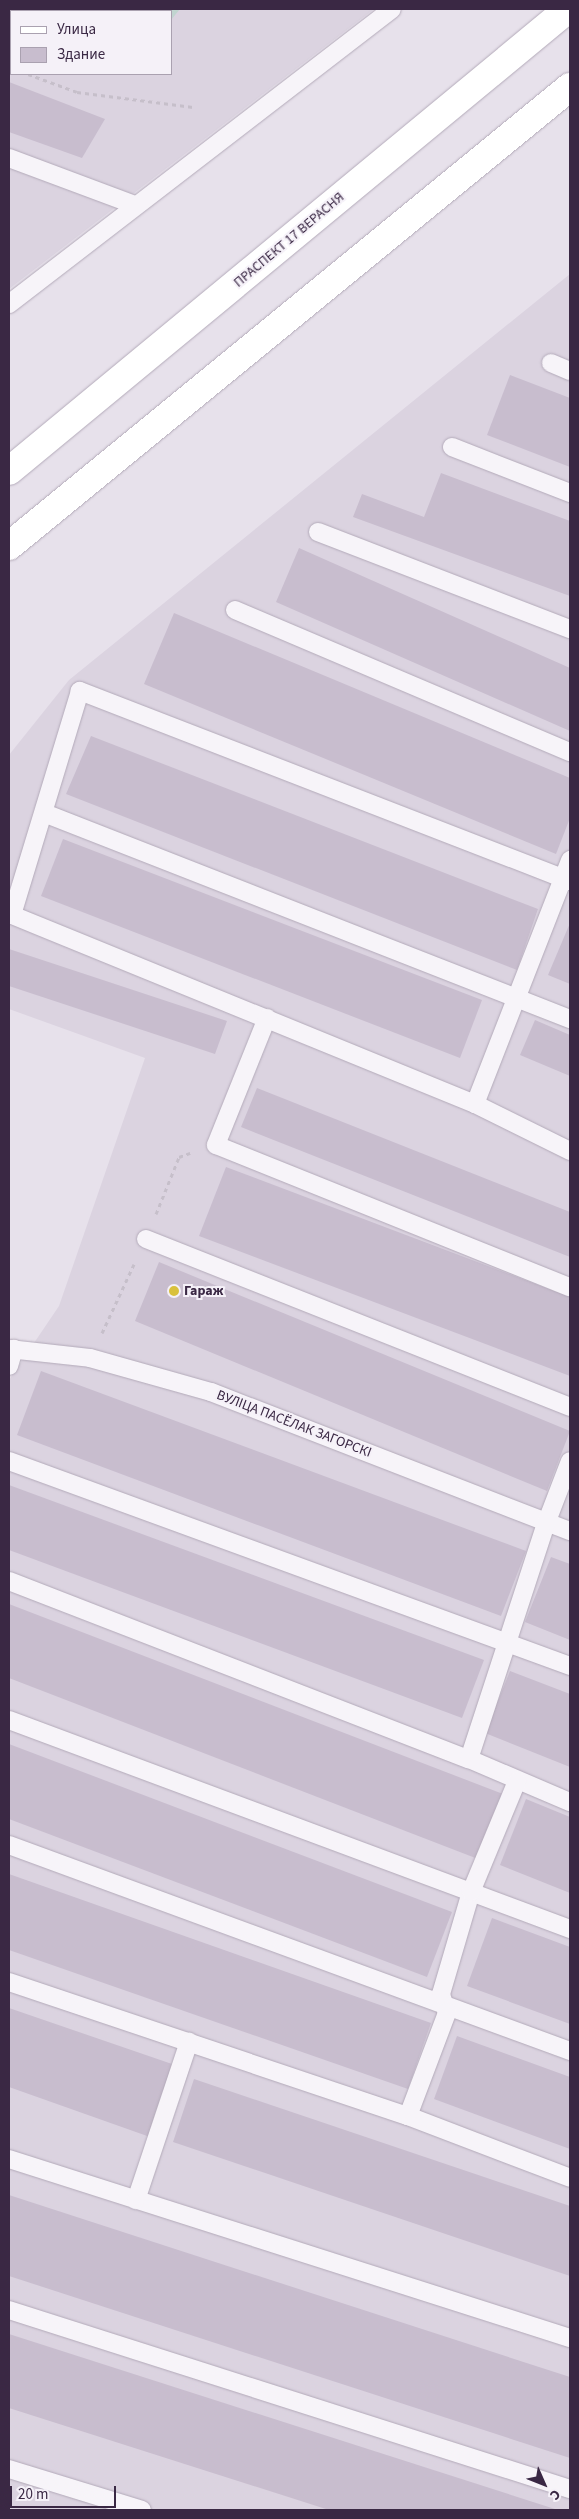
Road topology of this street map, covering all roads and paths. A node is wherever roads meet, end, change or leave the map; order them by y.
1 (392, 9) edge
2 (568, 9) edge
3 (31, 75) edge
4 (570, 87) edge
5 (193, 107) dead end
6 (9, 158) edge
7 (135, 205) junction
8 (13, 295) edge
9 (551, 363) dead end
10 (570, 371) edge
11 (452, 447) dead end
12 (9, 471) edge
13 (570, 493) edge
14 (318, 532) dead end
15 (9, 546) edge
16 (235, 610) dead end
17 (570, 629) edge
18 (570, 752) edge
19 (44, 813) junction
20 (570, 860) edge
21 (567, 879) edge
22 (516, 998) junction
23 (267, 1018) junction
24 (570, 1019) edge
25 (475, 1104) junction
26 (570, 1151) edge
27 (146, 1239) dead end
28 (570, 1288) edge
29 (10, 1355) edge
30 (570, 1408) edge
31 (9, 1461) edge
32 (570, 1461) edge
33 (547, 1521) junction
34 (570, 1532) edge
35 (9, 1581) edge
36 (505, 1643) junction
37 (570, 1666) edge
38 (9, 1720) edge
39 (469, 1758) junction
40 (517, 1781) junction
41 (570, 1802) edge
42 (9, 1845) edge
43 (471, 1892) junction
44 (570, 1929) edge
45 (9, 1982) edge
46 (443, 2003) junction
47 (189, 2042) junction
48 (570, 2051) edge
49 (408, 2116) junction
50 (9, 2159) edge
51 (570, 2178) edge
52 (136, 2200) junction
53 (9, 2310) edge
54 (570, 2338) edge
55 (9, 2469) edge
56 (570, 2489) edge
57 (142, 2510) edge

1 - 7 lane
2 - 12 main road, ПРАСПЕКТ 17 ВЕРАСНЯ
3 - 5 path
4 - 15 main road
6 - 7 lane
7 - 8 lane
9 - 10 lane
11 - 13 lane
14 - 17 lane
16 - 18 lane
19 - 21 lane
19 - 22 lane
19 - 23 lane
20 - 21 lane
21 - 22 lane
22 - 24 lane
22 - 25 lane
23 - 25 lane
23 - 28 lane
25 - 26 lane
27 - 30 lane
29 - 33 lane, ВУЛІЦА ПАСЁЛАК ЗАГОРСКІ
31 - 36 lane
32 - 33 lane
33 - 34 lane, ВУЛІЦА ПАСЁЛАК ЗАГОРСКІ
33 - 36 lane
35 - 39 lane
36 - 37 lane
36 - 39 lane
38 - 43 lane
39 - 40 lane
40 - 41 lane
40 - 43 lane
42 - 46 lane
43 - 44 lane
43 - 46 lane
45 - 47 lane
46 - 48 lane
46 - 49 lane
47 - 49 lane
47 - 52 lane
49 - 51 lane
50 - 52 lane
52 - 54 lane
53 - 56 lane
55 - 57 lane

